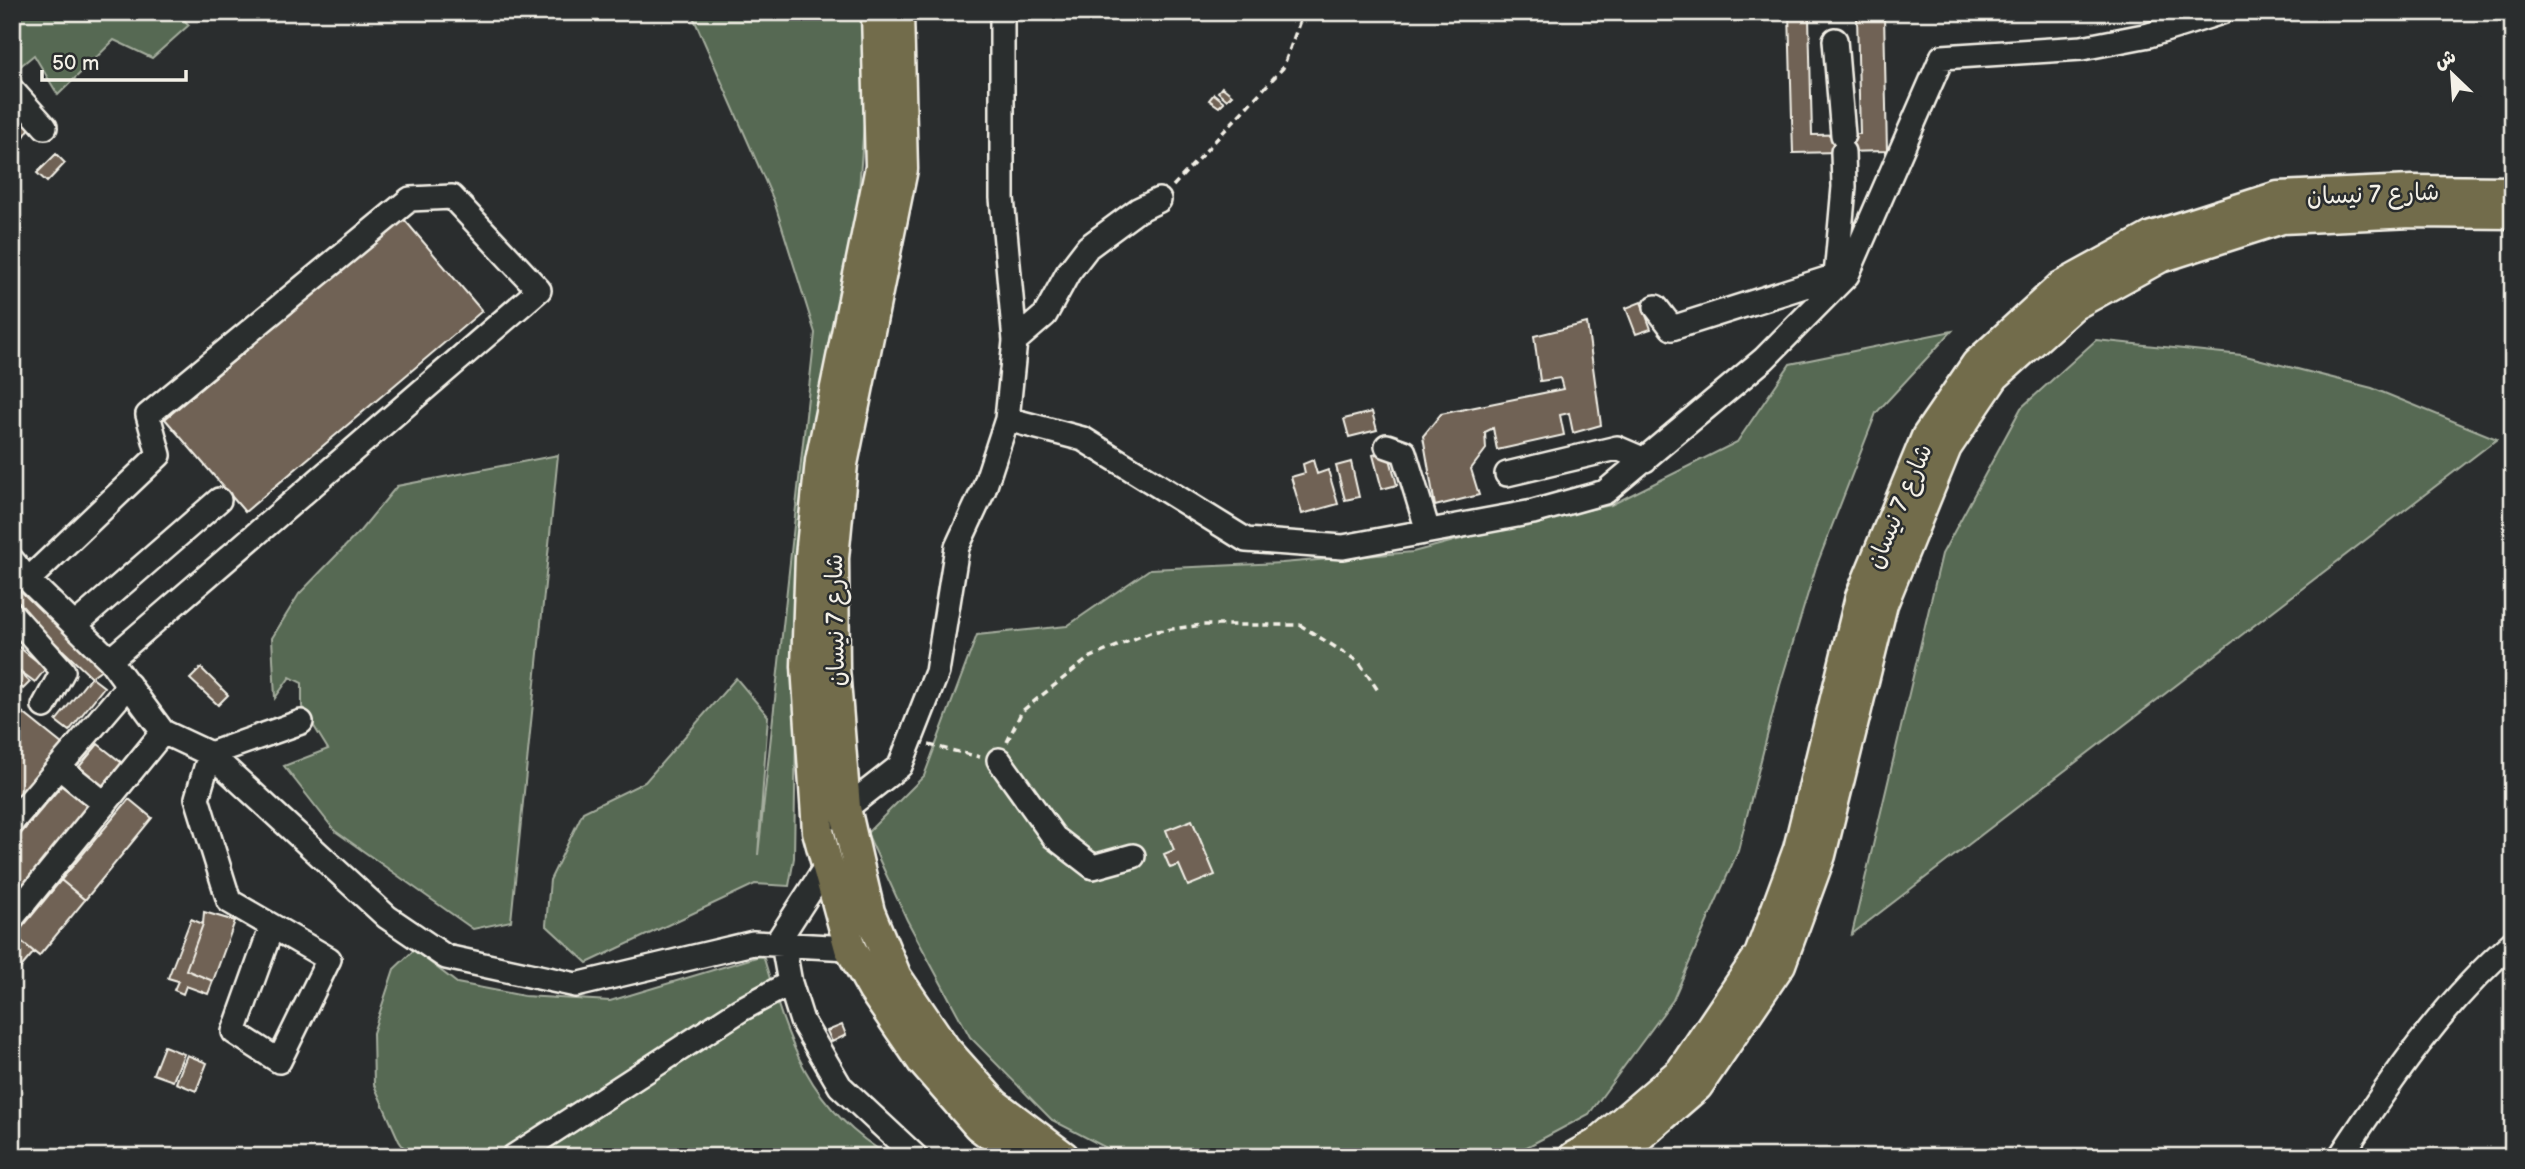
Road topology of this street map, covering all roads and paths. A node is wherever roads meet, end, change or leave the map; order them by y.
1 (877, 12) edge
2 (898, 12) edge
3 (1002, 12) edge
4 (1303, 12) edge
5 (2222, 12) edge
6 (1835, 40) dead end
7 (12, 90) edge
8 (45, 127) dead end
9 (2513, 192) edge
10 (1159, 200) joint
11 (2513, 213) edge
12 (1836, 281) junction
13 (1657, 307) dead end
14 (1015, 341) junction
15 (1007, 419) junction
16 (1387, 446) dead end
17 (1645, 460) junction
18 (1507, 474) dead end
19 (219, 500) dead end
20 (1429, 531) junction
21 (17, 567) edge
22 (12, 614) edge
23 (75, 625) junction
24 (110, 660) junction
25 (129, 685) junction
26 (1379, 692) dead end
27 (44, 706) dead end
28 (301, 722) dead end
29 (163, 732) junction
30 (911, 740) junction
31 (210, 754) junction
32 (999, 760) junction
33 (59, 766) junction
34 (105, 804) junction
35 (845, 808) junction
36 (12, 822) edge
37 (818, 831) junction
38 (1133, 856) dead end
39 (827, 865) junction
40 (12, 918) edge
41 (272, 926) junction
42 (2513, 942) edge
43 (780, 944) junction
44 (850, 948) junction
45 (790, 983) junction
46 (513, 1157) edge
47 (916, 1157) edge
48 (1020, 1157) edge
49 (1065, 1157) edge
50 (1574, 1157) edge
51 (1615, 1157) edge
52 (2340, 1157) edge

1 - 37 main road, شارع 7 نيسان
2 - 35 main road, شارع 7 نيسان
3 - 14 street
4 - 10 path
5 - 12 street
6 - 12 street
7 - 8 street
9 - 50 main road, شارع 7 نيسان
10 - 14 street
11 - 51 main road, شارع 7 نيسان
12 - 13 street
12 - 17 street
14 - 15 street
15 - 20 street
15 - 30 street
16 - 20 street
17 - 18 street
17 - 20 street
19 - 23 street
21 - 23 street
21 - 24 street
22 - 27 street
23 - 24 street
24 - 25 street
25 - 29 street
25 - 33 street
26 - 32 path
28 - 31 street
29 - 31 street
29 - 34 street
30 - 32 path
30 - 35 street
31 - 41 street
31 - 43 street
32 - 38 street
33 - 34 street
33 - 36 street
34 - 40 street
35 - 37 street
35 - 49 main road, شارع 7 نيسان
37 - 39 main road, شارع 7 نيسان
39 - 43 street
39 - 44 main road, شارع 7 نيسان
41 - 41 street
42 - 52 street
43 - 44 street
43 - 45 street
44 - 48 main road, شارع 7 نيسان
45 - 46 street
45 - 47 street

